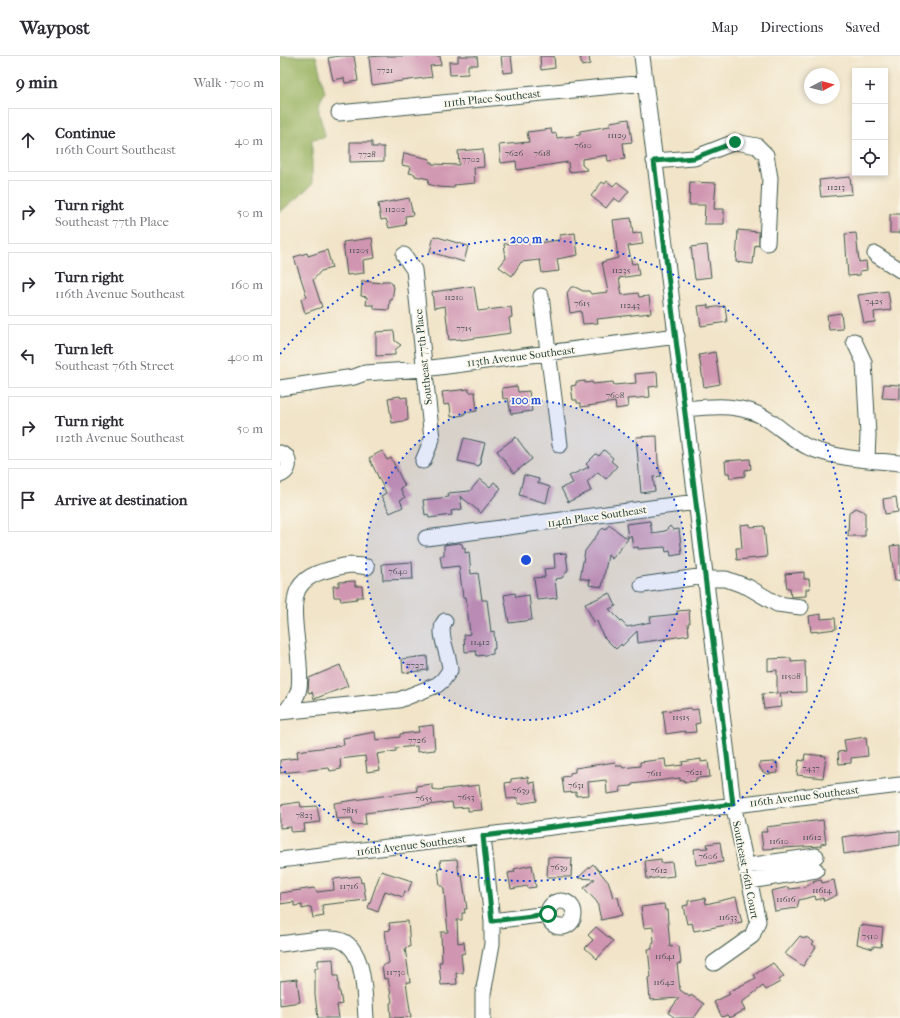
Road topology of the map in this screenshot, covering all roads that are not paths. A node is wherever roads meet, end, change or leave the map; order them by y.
1 (642, 56) edge
2 (645, 83) junction
3 (339, 113) dead end
4 (654, 161) junction
5 (767, 243) dead end
6 (875, 254) dead end
7 (404, 255) dead end
8 (900, 270) edge
9 (541, 296) dead end
10 (677, 336) junction
11 (854, 341) dead end
12 (548, 353) junction
13 (424, 369) junction
14 (280, 388) edge
15 (685, 408) junction
16 (560, 445) dead end
17 (280, 453) edge
18 (867, 459) junction
19 (423, 461) dead end
20 (900, 463) edge
21 (280, 475) edge
22 (696, 502) junction
23 (426, 538) dead end
24 (367, 567) dead end
25 (706, 577) junction
26 (642, 584) dead end
27 (801, 607) dead end
28 (445, 620) dead end
29 (283, 712) edge
30 (900, 785) edge
31 (733, 804) junction
32 (483, 836) junction
33 (280, 860) edge
34 (816, 863) dead end
35 (748, 874) junction
36 (548, 914) dead end
37 (492, 921) junction
38 (280, 944) edge
39 (714, 963) dead end
40 (366, 1018) edge
41 (482, 1018) edge

1 - 2 street, Southeast 76th Court
2 - 3 street, 111th Place Southeast
2 - 4 street, Southeast 76th Court
4 - 5 street
4 - 10 street, Southeast 76th Court
6 - 8 street
7 - 13 street, Southeast 77th Place
9 - 12 street
10 - 12 street, 113th Avenue Southeast
10 - 15 street, Southeast 76th Court
11 - 18 street
12 - 13 street, 113th Avenue Southeast
12 - 16 street
13 - 14 street, 113th Avenue Southeast
13 - 19 street, Southeast 77th Place
15 - 18 street
15 - 22 street, Southeast 76th Court
17 - 21 street
18 - 20 street
22 - 23 street, 114th Place Southeast
22 - 25 street, Southeast 76th Court
24 - 29 street
25 - 26 street
25 - 27 street
25 - 31 street, Southeast 76th Court
28 - 29 street
30 - 31 street, 116th Avenue Southeast
31 - 32 street, 116th Avenue Southeast
31 - 35 street, Southeast 76th Court
32 - 33 street, 116th Avenue Southeast
32 - 37 street
34 - 35 street
35 - 39 street, Southeast 76th Court
36 - 37 street
37 - 41 street
38 - 40 street

